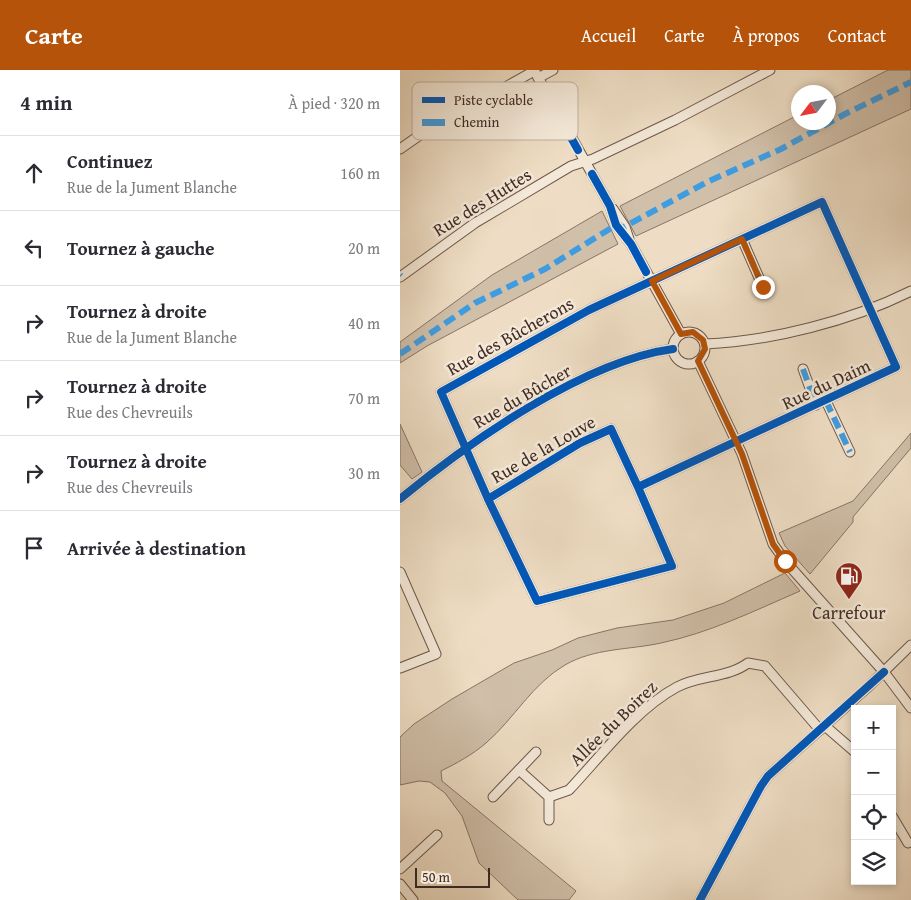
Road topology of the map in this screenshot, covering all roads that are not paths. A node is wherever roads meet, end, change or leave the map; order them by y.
1 (553, 70) edge
2 (770, 70) edge
3 (535, 73) edge
4 (518, 82) edge
5 (413, 140) edge
6 (573, 140) edge
7 (400, 149) edge
8 (585, 162) junction
9 (742, 239) junction
10 (400, 276) edge
11 (652, 281) junction
12 (763, 287) dead end
13 (911, 291) edge
14 (871, 308) junction
15 (681, 334) junction
16 (705, 344) junction
17 (673, 349) junction
18 (698, 361) junction
19 (803, 368) dead end
20 (826, 400) junction
21 (816, 405) junction
22 (736, 442) junction
23 (465, 449) junction
24 (850, 452) dead end
25 (638, 487) junction
26 (400, 499) edge
27 (488, 499) junction
28 (400, 572) edge
29 (911, 645) edge
30 (400, 668) edge
31 (884, 672) junction
32 (911, 708) edge
33 (823, 728) junction
34 (852, 750) edge
35 (536, 752) dead end
36 (519, 770) junction
37 (493, 797) dead end
38 (549, 797) junction
39 (549, 820) dead end
40 (896, 823) edge
41 (437, 835) dead end
42 (908, 843) dead end
43 (400, 869) edge
44 (400, 884) edge
45 (413, 900) edge
46 (700, 900) edge

1 - 3 street
2 - 8 street, Rue des Huttes
3 - 4 street
5 - 7 street
6 - 8 street
8 - 10 street, Rue des Huttes
8 - 11 street
9 - 11 street
9 - 12 street
9 - 14 street
11 - 15 street
11 - 23 street, Rue des Bûcherons
13 - 14 street
14 - 16 street
14 - 20 street, Rue du Daim
15 - 16 street
15 - 17 street
16 - 18 street
17 - 18 street
17 - 23 street, Rue du Bûcher
18 - 22 street
19 - 21 street, Rue du Daim
20 - 21 street, Rue du Daim
20 - 24 street, Rue du Daim
21 - 22 street, Rue du Daim
22 - 25 street
22 - 31 street
23 - 26 street, Rue du Bûcher
23 - 27 street, Rue de la Louve
25 - 27 street, Rue de la Louve
25 - 27 street, Rue de la Louve
28 - 30 street
29 - 31 street
31 - 32 street
31 - 33 street
33 - 34 street, Allée du Boirez
33 - 38 street, Allée du Boirez
33 - 46 street
35 - 36 street
36 - 37 street
36 - 38 street
38 - 39 street
40 - 42 street
41 - 43 street
44 - 45 street

